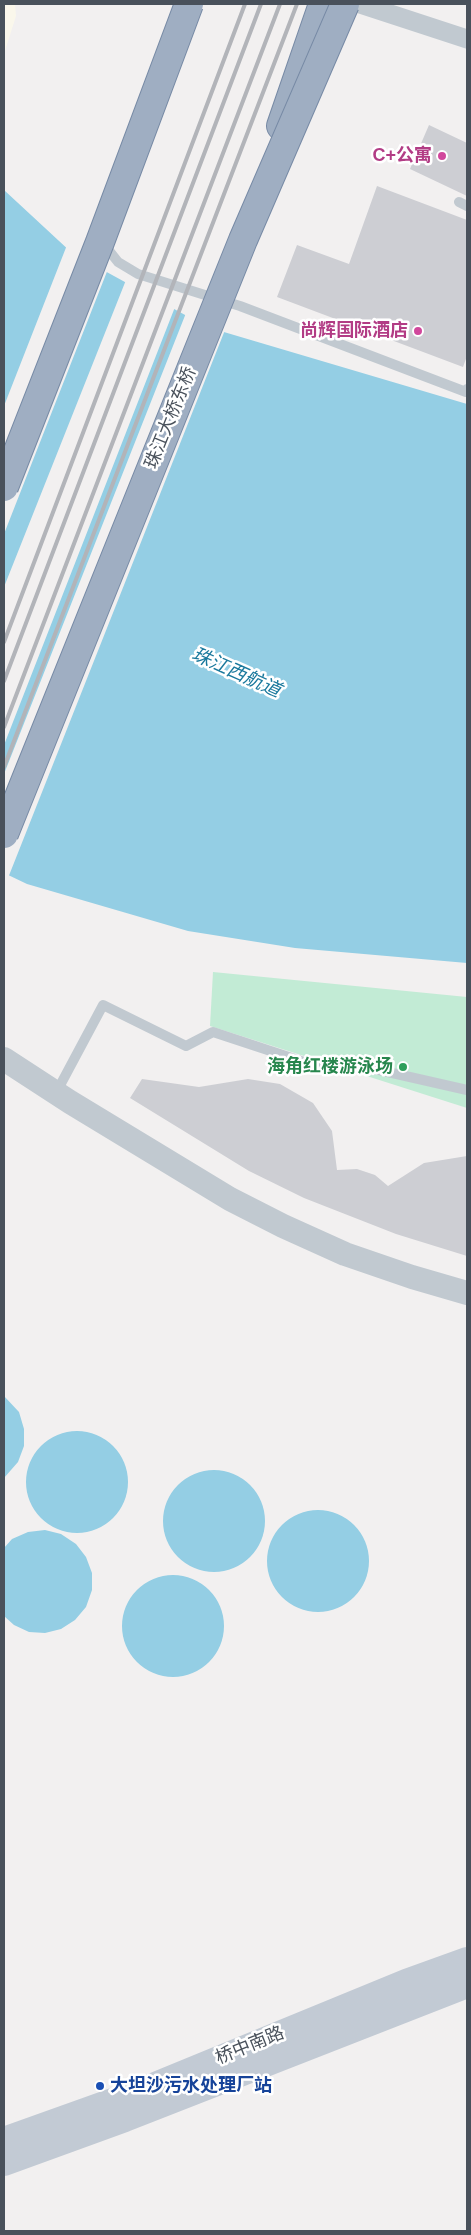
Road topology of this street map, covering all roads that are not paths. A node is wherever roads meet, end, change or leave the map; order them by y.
1 (189, 4) edge
2 (204, 4) edge
3 (323, 4) edge
4 (345, 4) edge
5 (360, 4) edge
6 (467, 39) edge
7 (119, 169) dead end
8 (247, 230) junction
9 (100, 242) junction
10 (467, 391) edge
11 (4, 487) edge
12 (4, 834) edge
13 (4, 1059) edge
14 (467, 1090) edge
15 (56, 1093) junction
16 (467, 1293) edge
17 (467, 1960) edge
18 (467, 1985) edge
19 (4, 2140) edge
20 (4, 2163) edge

1 - 9 highway, bridge
2 - 9 highway, bridge
3 - 8 highway, bridge
4 - 8 highway, 珠江大桥东桥, bridge
5 - 6 street
7 - 10 lane
8 - 12 highway, 珠江大桥东桥, bridge
9 - 11 highway, bridge
13 - 15 street
14 - 15 lane
15 - 16 street
17 - 19 main road, 桥中南路
18 - 20 main road, 桥中南路

